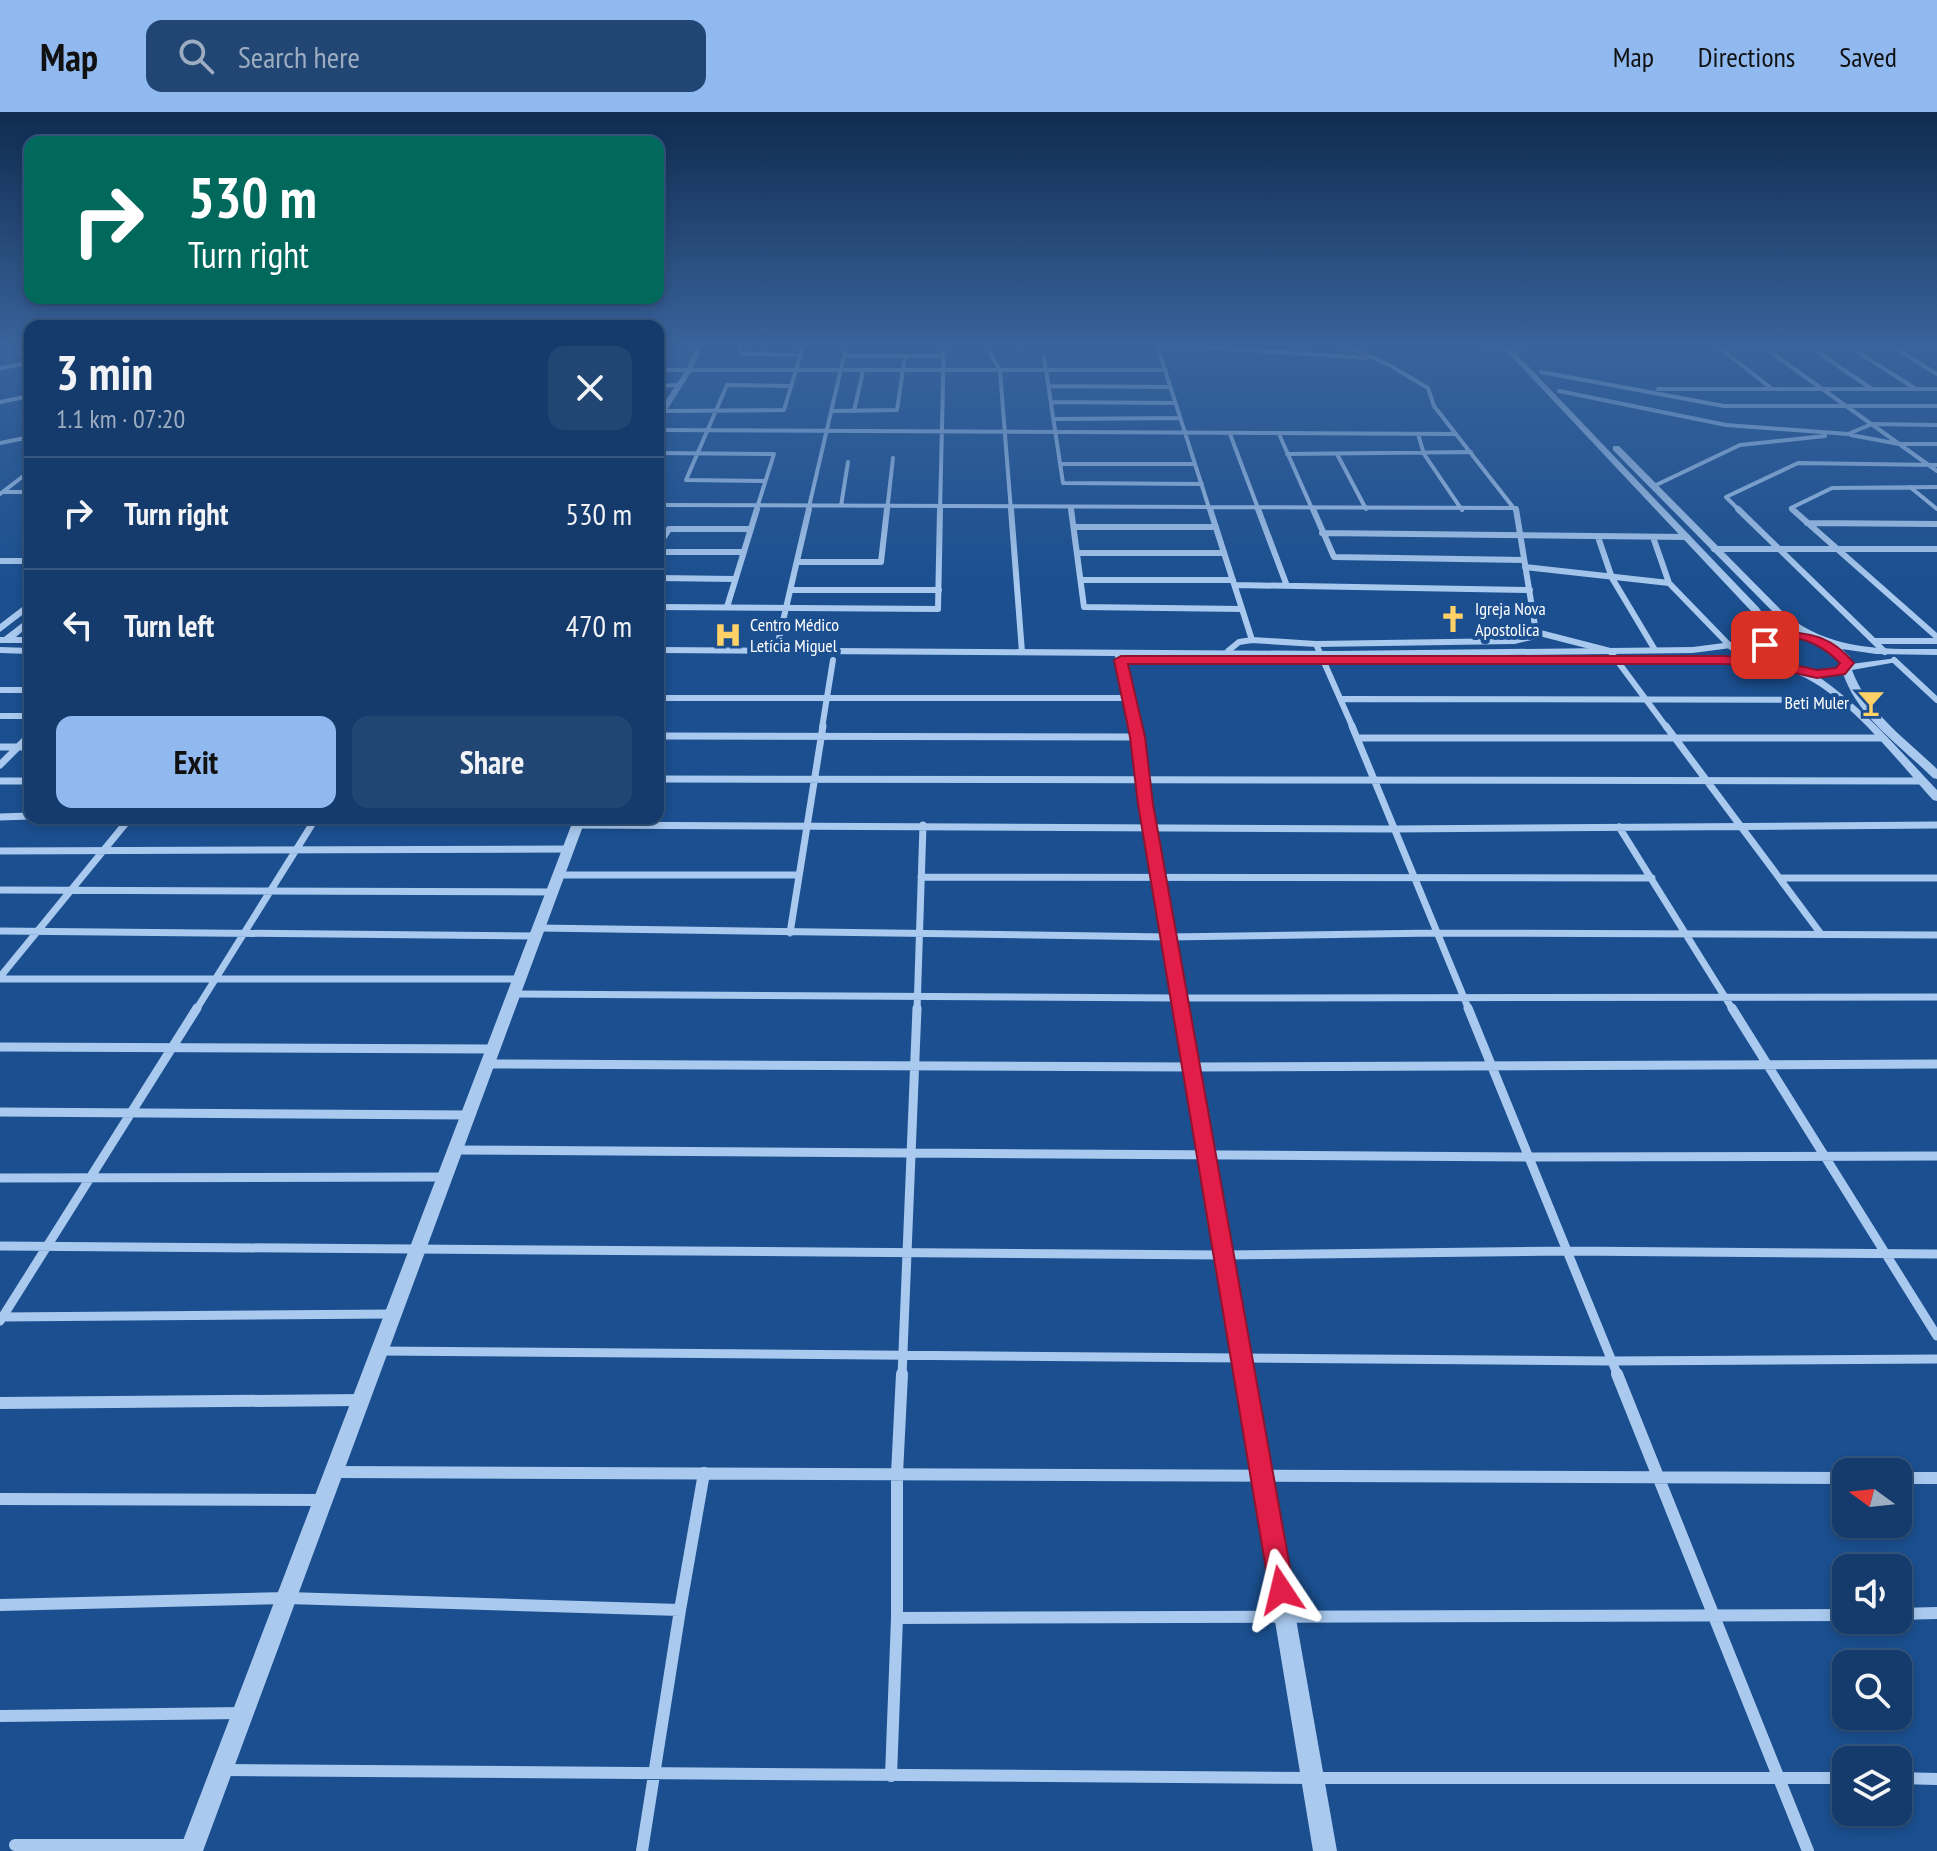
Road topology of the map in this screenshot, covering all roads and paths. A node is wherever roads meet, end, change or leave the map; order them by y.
1 (713, 424) edge
2 (828, 424) edge
3 (943, 424) edge
4 (1005, 424) edge
5 (1055, 424) edge
6 (1182, 424) edge
7 (1448, 424) edge
8 (1580, 424) edge
9 (1592, 424) edge
10 (1722, 424) edge
11 (1872, 424) joint
12 (1882, 424) edge
13 (1937, 425) edge
14 (664, 430) edge
15 (710, 431) junction
16 (826, 432) junction
17 (943, 433) junction
18 (0, 434) edge
19 (1006, 434) junction
20 (1057, 434) junction
21 (1185, 434) junction
22 (1230, 434) junction
23 (1279, 434) junction
24 (1418, 434) junction
25 (1456, 434) junction
26 (1848, 434) junction
27 (24, 438) edge
28 (2, 443) edge
29 (1899, 444) junction
30 (1937, 444) edge
31 (700, 452) junction
32 (1471, 452) junction
33 (664, 453) edge
34 (1287, 454) junction
35 (1337, 454) junction
36 (1424, 454) junction
37 (893, 458) dead end
38 (848, 462) dead end
39 (1061, 464) junction
40 (1195, 464) junction
41 (1929, 465) junction
42 (1937, 465) edge
43 (1937, 471) edge
44 (24, 476) edge
45 (764, 481) junction
46 (1202, 484) junction
47 (1654, 486) junction
48 (1910, 487) junction
49 (1937, 487) edge
50 (24, 492) edge
51 (1, 493) edge
52 (664, 505) edge
53 (756, 506) junction
54 (808, 506) junction
55 (841, 506) junction
56 (886, 507) junction
57 (940, 507) junction
58 (1011, 507) junction
59 (1071, 507) junction
60 (1209, 507) junction
61 (1260, 507) junction
62 (1312, 508) junction
63 (1516, 508) junction
64 (1366, 509) junction
65 (1937, 509) edge
66 (1462, 510) junction
67 (1807, 523) junction
68 (1937, 524) edge
69 (1074, 527) junction
70 (1216, 527) junction
71 (749, 529) junction
72 (1322, 533) junction
73 (1521, 536) junction
74 (1598, 537) junction
75 (1653, 537) junction
76 (1687, 537) junction
77 (664, 538) edge
78 (664, 549) edge
79 (1714, 549) junction
80 (1778, 549) junction
81 (1834, 549) junction
82 (1937, 549) edge
83 (743, 552) junction
84 (1078, 553) junction
85 (1224, 553) junction
86 (0, 561) edge
87 (24, 561) edge
88 (798, 562) junction
89 (1525, 564) junction
90 (664, 578) edge
91 (1612, 578) junction
92 (735, 579) junction
93 (1082, 580) junction
94 (1234, 583) junction
95 (1669, 583) junction
96 (1287, 586) junction
97 (791, 590) junction
98 (939, 590) junction
99 (1530, 590) junction
100 (664, 607) edge
101 (727, 607) junction
102 (786, 608) junction
103 (24, 609) edge
104 (1242, 609) junction
105 (24, 625) edge
106 (0, 629) edge
107 (1541, 635) junction
108 (1937, 639) edge
109 (1252, 640) junction
110 (1767, 640) junction
111 (24, 641) edge
112 (1820, 641) junction
113 (1873, 641) junction
114 (2, 644) edge
115 (1731, 647) junction
116 (24, 650) edge
117 (664, 650) edge
118 (1655, 650) junction
119 (776, 651) junction
120 (1228, 651) junction
121 (1022, 652) junction
122 (1885, 652) junction
123 (1937, 652) edge
124 (1321, 653) junction
125 (1614, 655) junction
126 (1120, 656) junction
127 (664, 659) edge
128 (833, 660) junction
129 (1894, 660) junction
130 (1937, 660) edge
131 (1793, 668) junction
132 (1846, 668) junction
133 (0, 690) edge
134 (24, 690) edge
135 (664, 698) edge
136 (827, 698) junction
137 (1130, 698) junction
138 (1343, 699) junction
139 (1647, 700) junction
140 (1843, 700) junction
141 (1937, 700) edge
142 (0, 716) edge
143 (24, 716) edge
144 (664, 736) edge
145 (821, 737) junction
146 (1138, 737) junction
147 (1674, 737) junction
148 (1358, 738) junction
149 (1880, 738) junction
150 (24, 741) edge
151 (0, 747) edge
152 (18, 747) junction
153 (24, 747) edge
154 (0, 765) edge
155 (1934, 769) edge
156 (814, 778) junction
157 (664, 779) edge
158 (1705, 779) junction
159 (0, 781) edge
160 (24, 781) edge
161 (1142, 781) junction
162 (1921, 781) junction
163 (1376, 782) junction
164 (1937, 797) edge
165 (24, 816) edge
166 (0, 817) edge
167 (664, 823) edge
168 (125, 824) edge
169 (312, 824) edge
170 (578, 824) edge
171 (923, 825) junction
172 (1937, 825) edge
173 (807, 826) junction
174 (1741, 826) junction
175 (1149, 827) junction
176 (1619, 827) junction
177 (1394, 829) junction
178 (297, 849) junction
179 (569, 849) junction
180 (105, 850) junction
181 (0, 851) edge
182 (799, 875) junction
183 (921, 877) junction
184 (1158, 878) junction
185 (1414, 878) junction
186 (1652, 878) junction
187 (1780, 878) junction
188 (1937, 878) edge
189 (556, 884) junction
190 (72, 889) junction
191 (271, 889) junction
192 (0, 890) edge
193 (0, 931) edge
194 (38, 931) junction
195 (537, 932) junction
196 (243, 933) junction
197 (790, 933) junction
198 (1436, 933) junction
199 (1688, 933) junction
200 (919, 934) junction
201 (1821, 934) junction
202 (1937, 935) edge
203 (1168, 937) junction
204 (0, 978) edge
205 (213, 981) junction
206 (517, 986) junction
207 (918, 995) junction
208 (1726, 995) junction
209 (1937, 997) edge
210 (1179, 998) junction
211 (1464, 998) junction
212 (171, 1046) junction
213 (0, 1047) edge
214 (490, 1056) junction
215 (1768, 1063) junction
216 (1937, 1064) edge
217 (915, 1065) junction
218 (1493, 1065) junction
219 (1191, 1067) junction
220 (0, 1112) edge
221 (129, 1112) junction
222 (468, 1115) junction
223 (455, 1150) junction
224 (912, 1152) junction
225 (1206, 1154) junction
226 (1825, 1156) junction
227 (1937, 1156) edge
228 (1530, 1157) junction
229 (445, 1177) junction
230 (0, 1178) edge
231 (87, 1178) junction
232 (0, 1246) edge
233 (47, 1246) junction
234 (418, 1249) junction
235 (1567, 1251) junction
236 (909, 1252) junction
237 (1937, 1254) edge
238 (1223, 1255) junction
239 (1887, 1255) junction
240 (394, 1314) junction
241 (1, 1318) edge
242 (1937, 1336) edge
243 (380, 1351) junction
244 (903, 1354) junction
245 (1241, 1358) junction
246 (1937, 1359) edge
247 (1610, 1361) junction
248 (361, 1400) junction
249 (0, 1403) edge
250 (334, 1471) junction
251 (704, 1473) junction
252 (897, 1474) junction
253 (1261, 1476) junction
254 (1832, 1478) edge
255 (1912, 1478) edge
256 (1937, 1478) edge
257 (1659, 1479) junction
258 (0, 1499) edge
259 (324, 1500) junction
260 (287, 1598) junction
261 (0, 1605) edge
262 (680, 1610) junction
263 (1937, 1613) edge
264 (1912, 1614) edge
265 (1832, 1615) edge
266 (1714, 1617) junction
267 (897, 1618) junction
268 (1285, 1618) junction
269 (243, 1713) junction
270 (0, 1716) edge
271 (222, 1770) junction
272 (655, 1774) junction
273 (891, 1776) junction
274 (1777, 1776) junction
275 (1313, 1778) junction
276 (1832, 1778) edge
277 (1912, 1778) edge
278 (1937, 1779) edge
279 (15, 1845) dead end
280 (192, 1848) edge
281 (642, 1851) edge
282 (1325, 1851) edge
283 (1808, 1851) edge

1 - 15 street
2 - 16 street
3 - 17 street
4 - 19 street
5 - 20 street
6 - 21 street
7 - 25 street
8 - 76 street
9 - 47 street
10 - 26 street
11 - 26 street
11 - 29 street
12 - 13 street
14 - 15 street
15 - 16 street
15 - 31 street
16 - 17 street
16 - 54 street
17 - 19 street
17 - 57 street
18 - 28 street
19 - 20 street
19 - 58 street
20 - 21 street
20 - 39 street
21 - 22 street
21 - 40 street
22 - 23 street
22 - 61 street
23 - 24 street
23 - 34 street
24 - 25 street
24 - 36 street
25 - 32 street
26 - 29 street
26 - 47 street
27 - 28 street
29 - 30 street
29 - 41 street
31 - 33 street
31 - 45 street
31 - 45 street
32 - 36 street
32 - 63 street
34 - 35 street
34 - 62 street
35 - 36 street
35 - 64 street
36 - 66 street
37 - 56 street
38 - 55 street
39 - 40 street
39 - 46 street
40 - 46 street
41 - 42 street
41 - 43 street
41 - 80 street
44 - 51 street
45 - 53 street
46 - 60 street
47 - 79 street
48 - 49 street
48 - 65 street
48 - 67 street
50 - 51 street
52 - 53 street
53 - 54 street
53 - 71 street
54 - 55 street
54 - 88 street
55 - 56 street
56 - 57 street
56 - 88 street
57 - 58 street
57 - 98 street
58 - 59 street
58 - 121 street
59 - 60 street
59 - 69 street
60 - 61 street
60 - 70 street
61 - 62 street
61 - 96 street
62 - 64 street
62 - 72 street
63 - 66 street
63 - 73 street
64 - 66 street
67 - 68 street
67 - 81 street
69 - 70 street
69 - 84 street
70 - 85 street
71 - 77 street
71 - 83 street
72 - 73 street
72 - 89 street
73 - 74 street
73 - 89 street
74 - 75 street
74 - 91 street
75 - 76 street
75 - 95 street
76 - 110 street
78 - 83 street
79 - 80 street
79 - 112 street
80 - 81 street
80 - 113 street
81 - 82 street
81 - 108 street
83 - 92 street
84 - 85 street
84 - 93 street
85 - 94 street
86 - 87 street
88 - 97 street
89 - 91 street
89 - 99 street
90 - 92 street
91 - 95 street
91 - 118 street
92 - 101 street
93 - 94 street
93 - 104 street
94 - 96 street
94 - 104 street
95 - 115 street
96 - 99 street
97 - 98 street
97 - 102 street
98 - 102 street
99 - 107 street
100 - 101 street
101 - 102 street
102 - 119 street
103 - 106 street
104 - 109 street
105 - 114 street
107 - 124 street
107 - 125 street
108 - 113 street
109 - 120 street
109 - 124 street
110 - 112 street
110 - 115 street
110 - 131 street
111 - 114 street
112 - 122 street
112 - 132 street
113 - 122 street
114 - 116 street
115 - 118 street
117 - 119 street
118 - 125 street
119 - 121 street
120 - 124 street
120 - 126 street
121 - 126 street
122 - 123 street
124 - 125 street
124 - 126 street
124 - 138 street
125 - 131 street
125 - 139 street
126 - 128 street
126 - 137 street
127 - 128 street
128 - 136 street
129 - 130 street
129 - 132 street
129 - 141 street
131 - 132 street
131 - 140 street
132 - 155 street
133 - 134 street
135 - 136 street
136 - 137 street
136 - 145 street
137 - 146 street
138 - 139 street
138 - 148 street
139 - 140 street
139 - 147 street
140 - 149 street
142 - 143 street
144 - 145 street
145 - 146 street
145 - 156 street
146 - 161 street
147 - 148 street
147 - 149 street
147 - 158 street
148 - 163 street
149 - 162 street
150 - 152 street
151 - 152 street
152 - 153 street
152 - 154 street
156 - 157 street
156 - 161 street
156 - 173 street
158 - 162 street
158 - 163 street
158 - 174 street
159 - 160 street
161 - 163 street
161 - 175 street
162 - 164 street
163 - 177 street
165 - 166 street
167 - 173 street
168 - 180 street
169 - 178 street
170 - 179 street
171 - 173 street
171 - 175 street
171 - 183 street
172 - 174 street
173 - 182 street
174 - 176 street
174 - 187 street
175 - 177 street
175 - 184 street
176 - 177 street
176 - 186 street
177 - 185 street
178 - 179 street
178 - 180 street
178 - 191 street
179 - 189 street
180 - 181 street
180 - 190 street
182 - 189 street
182 - 197 street
183 - 184 street
183 - 200 street
184 - 185 street
184 - 203 street
185 - 186 street
185 - 198 street
186 - 199 street
187 - 188 street
187 - 201 street
189 - 191 street
189 - 195 street
190 - 191 street
190 - 192 street
190 - 194 street
191 - 196 street
193 - 194 street
194 - 196 street
194 - 204 street
195 - 196 street
195 - 197 street
195 - 206 street
196 - 205 street
197 - 200 street
198 - 199 street
198 - 203 street
198 - 211 street
199 - 201 street
199 - 208 street
200 - 203 street
200 - 207 street
201 - 202 street
203 - 210 street
204 - 205 street
205 - 206 street
205 - 212 street
206 - 207 street
206 - 214 street
207 - 210 street
207 - 217 street
208 - 209 street
208 - 211 street
208 - 215 street
210 - 211 street
210 - 219 street
211 - 218 street
212 - 213 street
212 - 214 street
212 - 221 street
214 - 217 street
214 - 222 street
215 - 216 street
215 - 218 street
215 - 226 street
217 - 219 street
217 - 224 street
218 - 219 street
218 - 228 street
219 - 225 street
220 - 221 street
221 - 222 street
221 - 231 street
222 - 223 street
223 - 224 street
223 - 229 street
224 - 225 street
224 - 236 street
225 - 228 street
225 - 238 street
226 - 227 street
226 - 228 street
226 - 239 street
228 - 235 street
229 - 231 street
229 - 234 street
230 - 231 street
231 - 233 street
232 - 233 street
233 - 234 street
233 - 241 street
234 - 236 street
234 - 240 street
235 - 238 street
235 - 239 street
235 - 247 street
236 - 238 street
236 - 244 street
237 - 239 street
238 - 245 street
239 - 242 street
240 - 241 street
240 - 243 street
243 - 244 street
243 - 248 street
244 - 245 street
244 - 252 street
245 - 247 street
245 - 253 street
246 - 247 street
247 - 257 street
248 - 249 street
248 - 250 street
250 - 251 street
250 - 259 street
251 - 252 street
251 - 262 street
252 - 253 street
252 - 267 street
253 - 257 street
253 - 268 street
254 - 257 street
255 - 256 street
257 - 266 street
258 - 259 street
259 - 260 street
260 - 261 street
260 - 262 street
260 - 269 street
262 - 272 street
263 - 264 street
265 - 266 street
266 - 268 street
266 - 274 street
267 - 268 street
267 - 273 street
268 - 275 street
269 - 270 street
269 - 271 street
271 - 272 street
271 - 280 street
272 - 273 street
272 - 281 street
273 - 275 street
274 - 275 street
274 - 276 street
274 - 283 street
275 - 282 street
277 - 278 street
279 - 280 street

